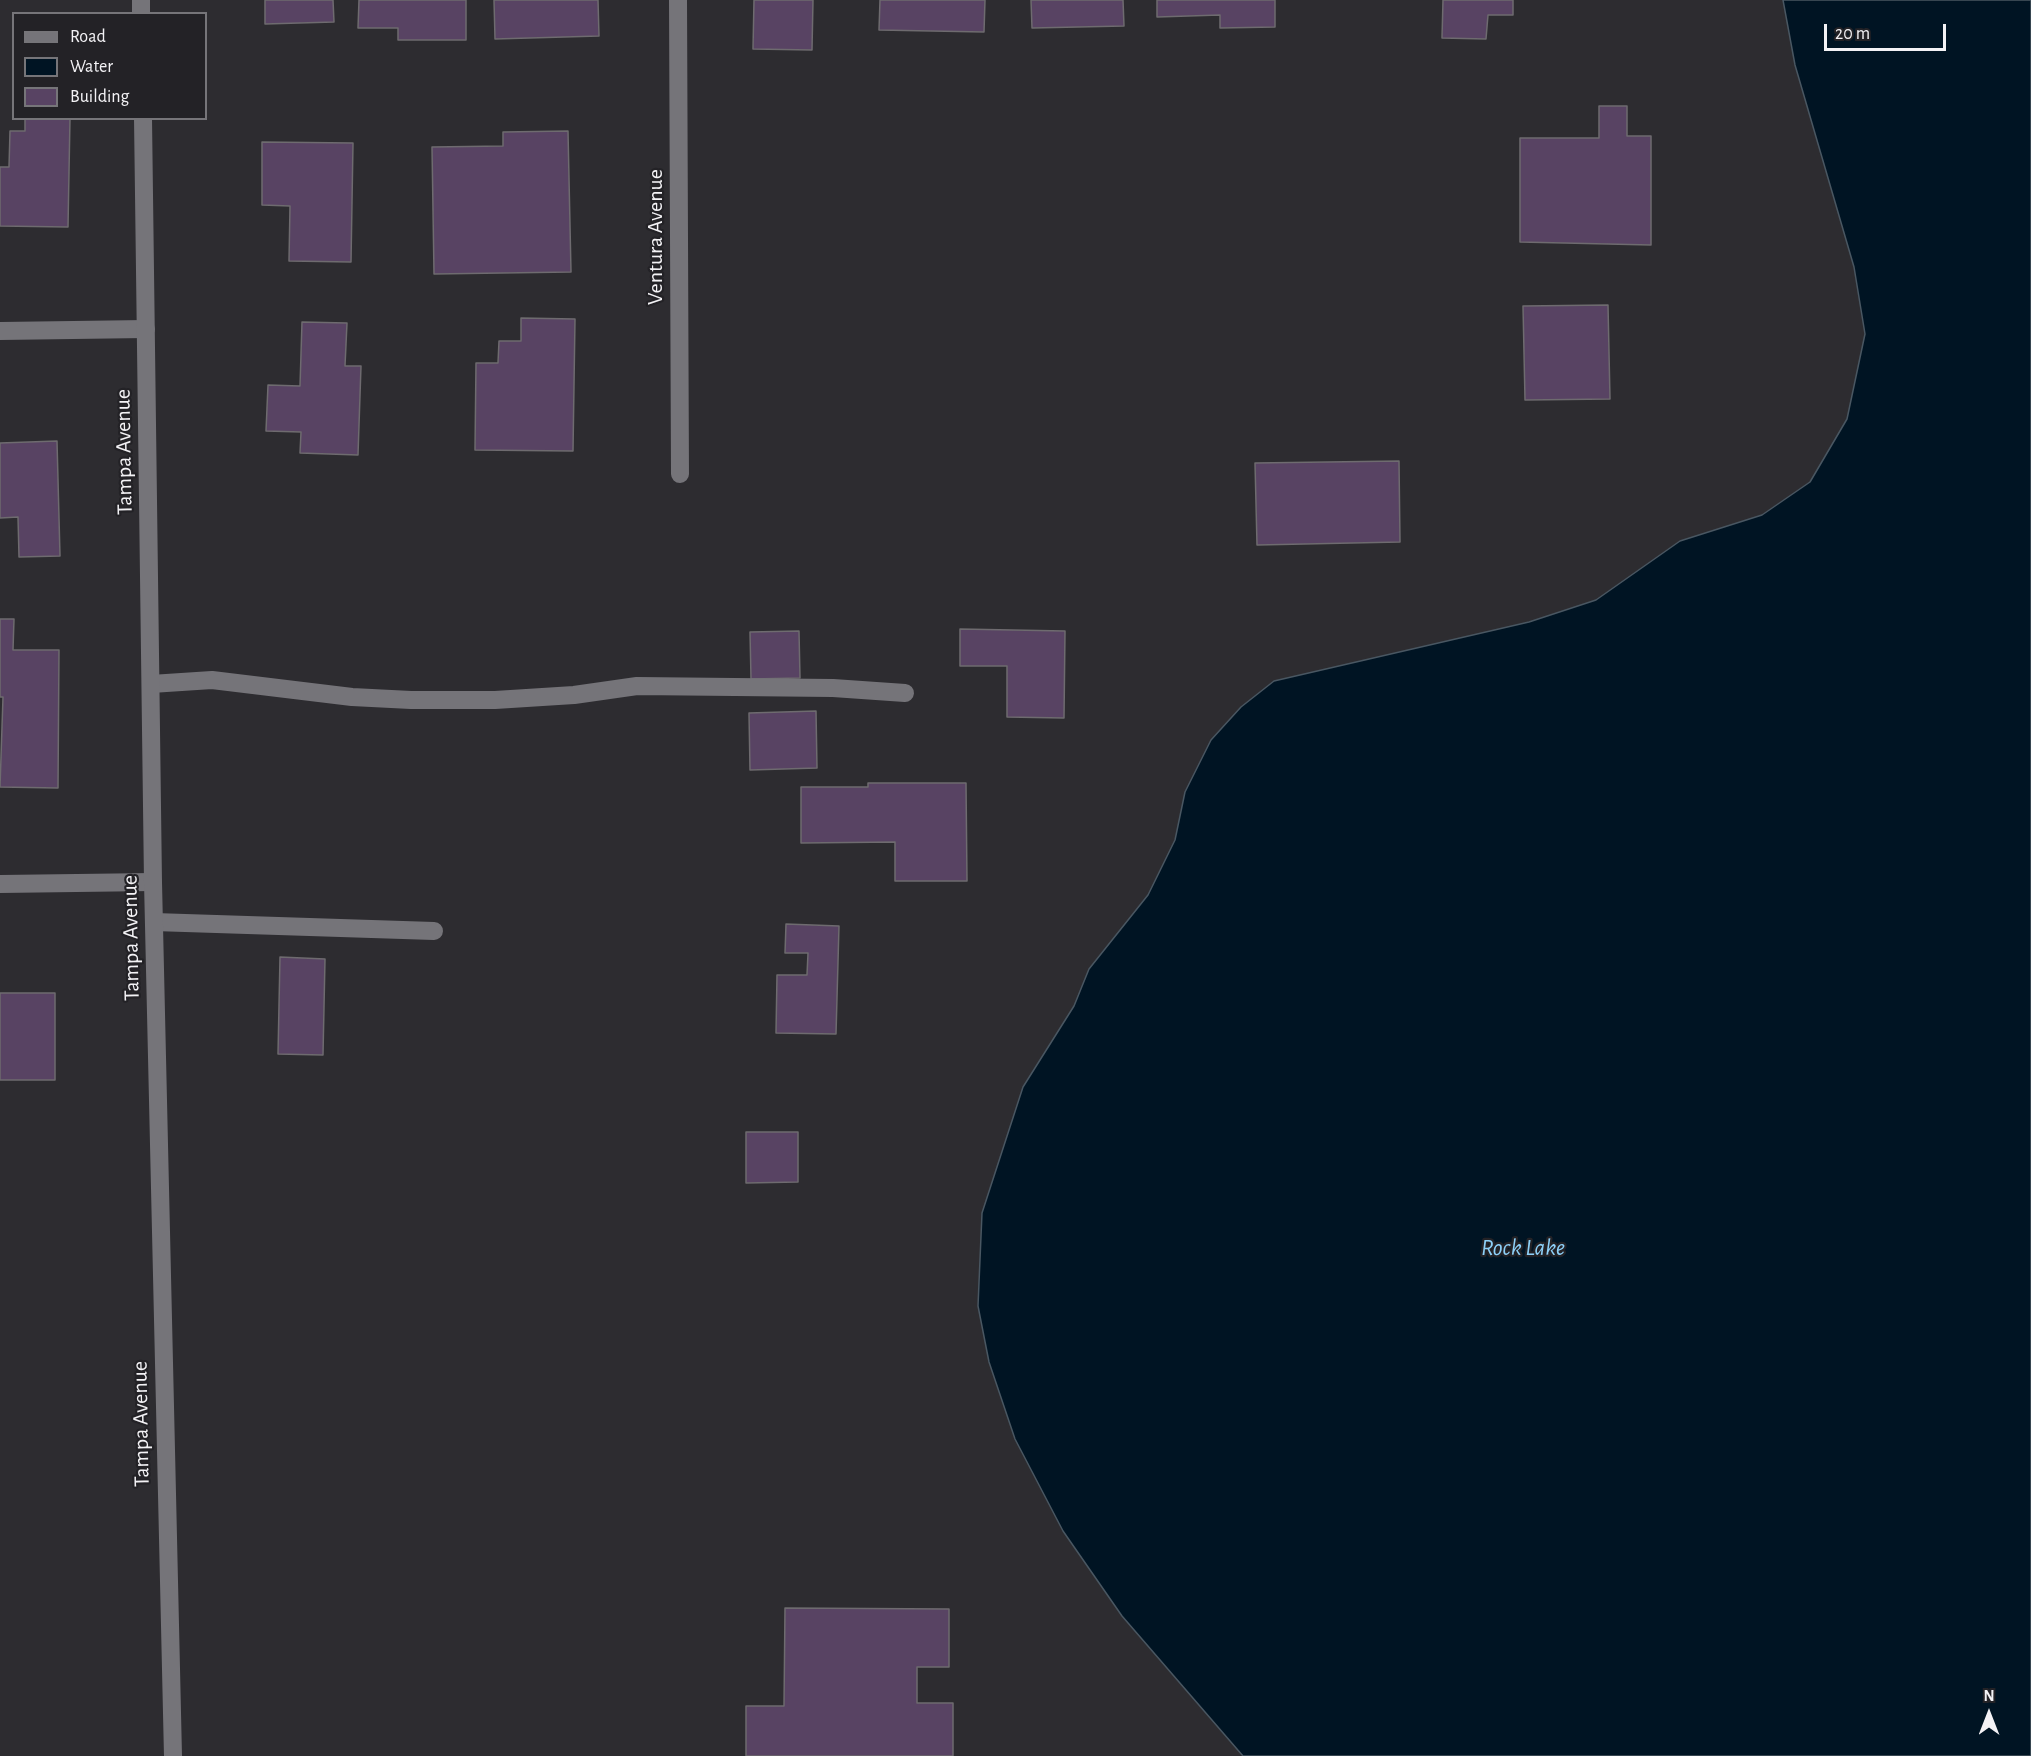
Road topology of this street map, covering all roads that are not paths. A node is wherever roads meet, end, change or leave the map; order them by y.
1 (678, 0) edge
2 (143, 120) edge
3 (146, 329) junction
4 (0, 331) edge
5 (680, 474) dead end
6 (151, 684) junction
7 (905, 693) dead end
8 (153, 882) junction
9 (0, 884) edge
10 (154, 922) junction
11 (434, 931) dead end
12 (173, 1756) edge

1 - 5 street, Ventura Avenue
2 - 3 street, Tampa Avenue
3 - 4 street
3 - 6 street, Tampa Avenue
6 - 7 street
6 - 8 street, Tampa Avenue
8 - 9 street
8 - 10 street, Tampa Avenue
10 - 11 street
10 - 12 street, Tampa Avenue

